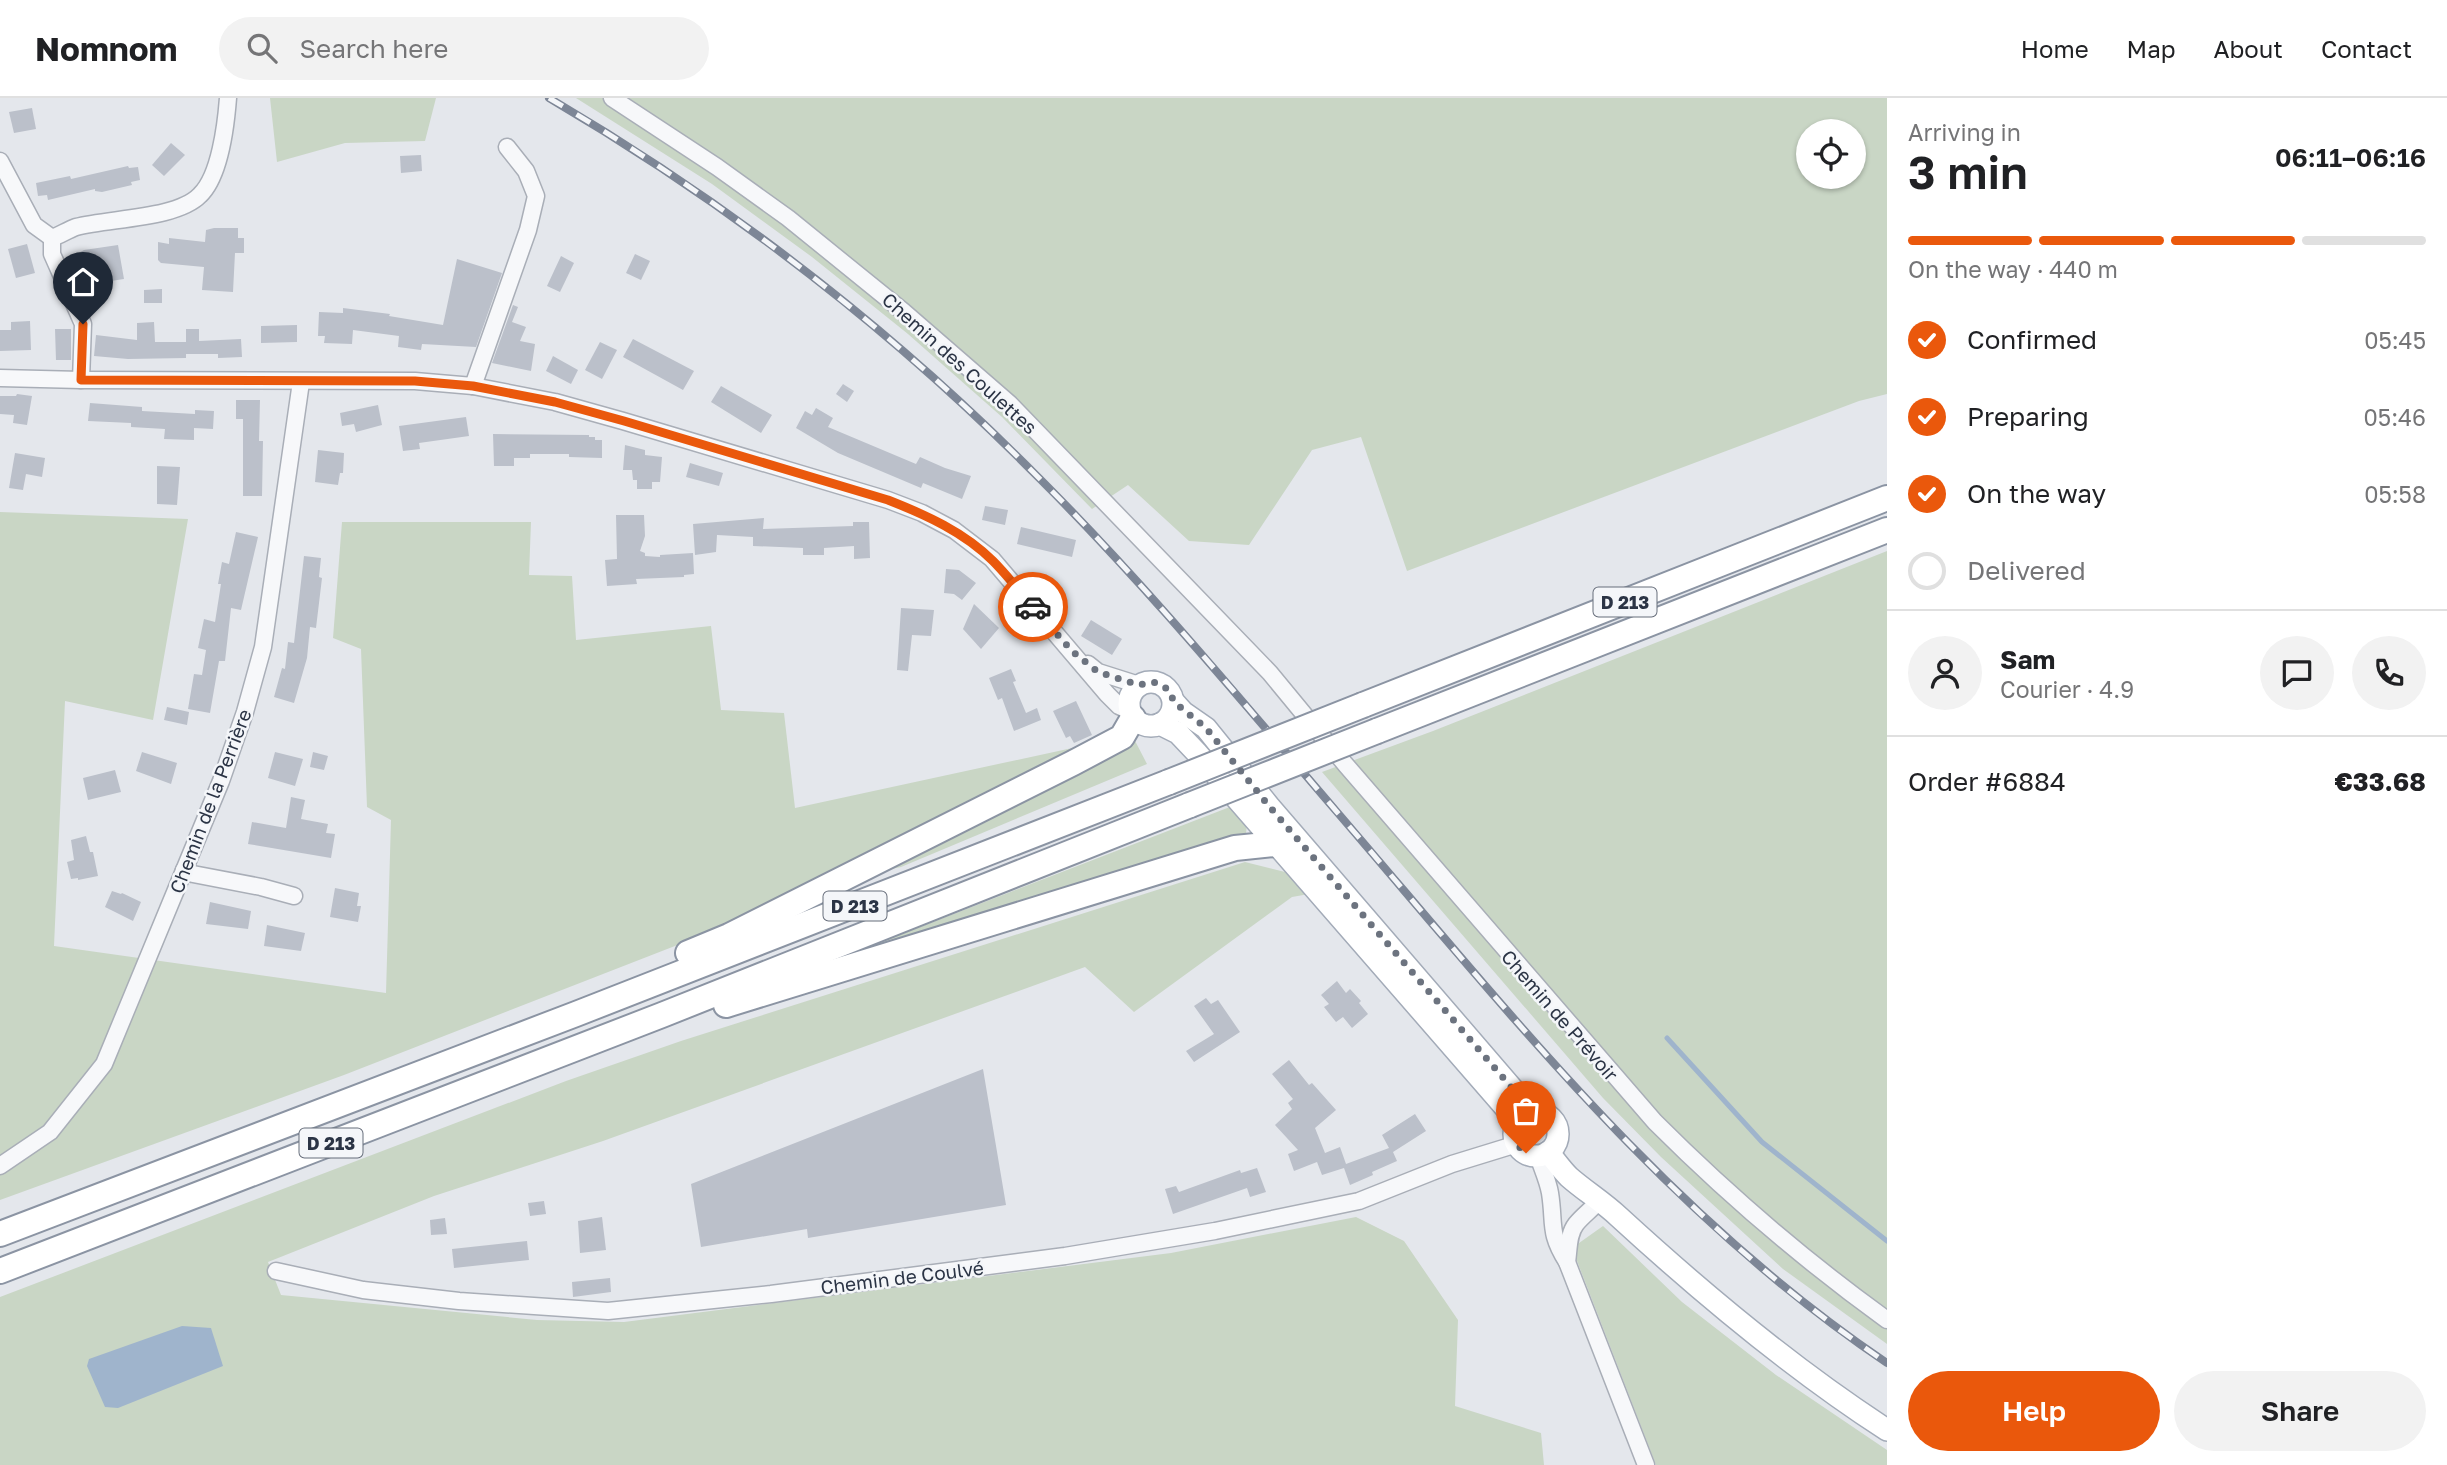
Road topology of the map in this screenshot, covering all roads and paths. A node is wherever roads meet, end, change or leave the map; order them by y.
1 (228, 98) edge
2 (612, 98) edge
3 (507, 147) dead end
4 (0, 161) edge
5 (52, 238) junction
6 (0, 377) edge
7 (81, 380) junction
8 (301, 382) junction
9 (473, 386) junction
10 (1887, 498) edge
11 (1887, 530) edge
12 (1072, 651) junction
13 (1270, 673) joint
14 (1139, 685) junction
15 (1174, 702) junction
16 (1131, 714) junction
17 (1160, 724) junction
18 (1275, 844) junction
19 (184, 870) junction
20 (293, 896) dead end
21 (662, 1015) junction
22 (539, 1028) junction
23 (1525, 1117) junction
24 (1517, 1144) junction
25 (1548, 1150) junction
26 (0, 1166) edge
27 (1600, 1199) junction
28 (0, 1234) edge
29 (1567, 1262) junction
30 (0, 1271) edge
31 (276, 1271) dead end
32 (1887, 1320) edge
33 (1887, 1430) edge
34 (1646, 1465) edge

1 - 5 street
2 - 13 street, Chemin des Coulettes
3 - 9 street
4 - 5 street
5 - 7 street
6 - 7 street
7 - 8 street
8 - 9 street
8 - 19 street, Chemin de la Perrière
9 - 12 street
10 - 22 highway, D 213, bridge
11 - 21 highway, D 213, bridge
12 - 14 street
12 - 16 street
13 - 32 street, Chemin de Prévoir
14 - 15 main road
14 - 16 main road
15 - 17 main road
15 - 23 main road
16 - 17 main road
16 - 22 highway
17 - 18 main road
18 - 21 highway
18 - 23 main road
19 - 20 street
19 - 26 street, Chemin de la Perrière
21 - 30 highway, D 213
22 - 28 highway, D 213
23 - 24 main road
23 - 25 main road
24 - 25 main road
24 - 31 street, Chemin de Coulvé
25 - 27 main road
25 - 29 street
27 - 29 street
27 - 33 main road
29 - 34 street

